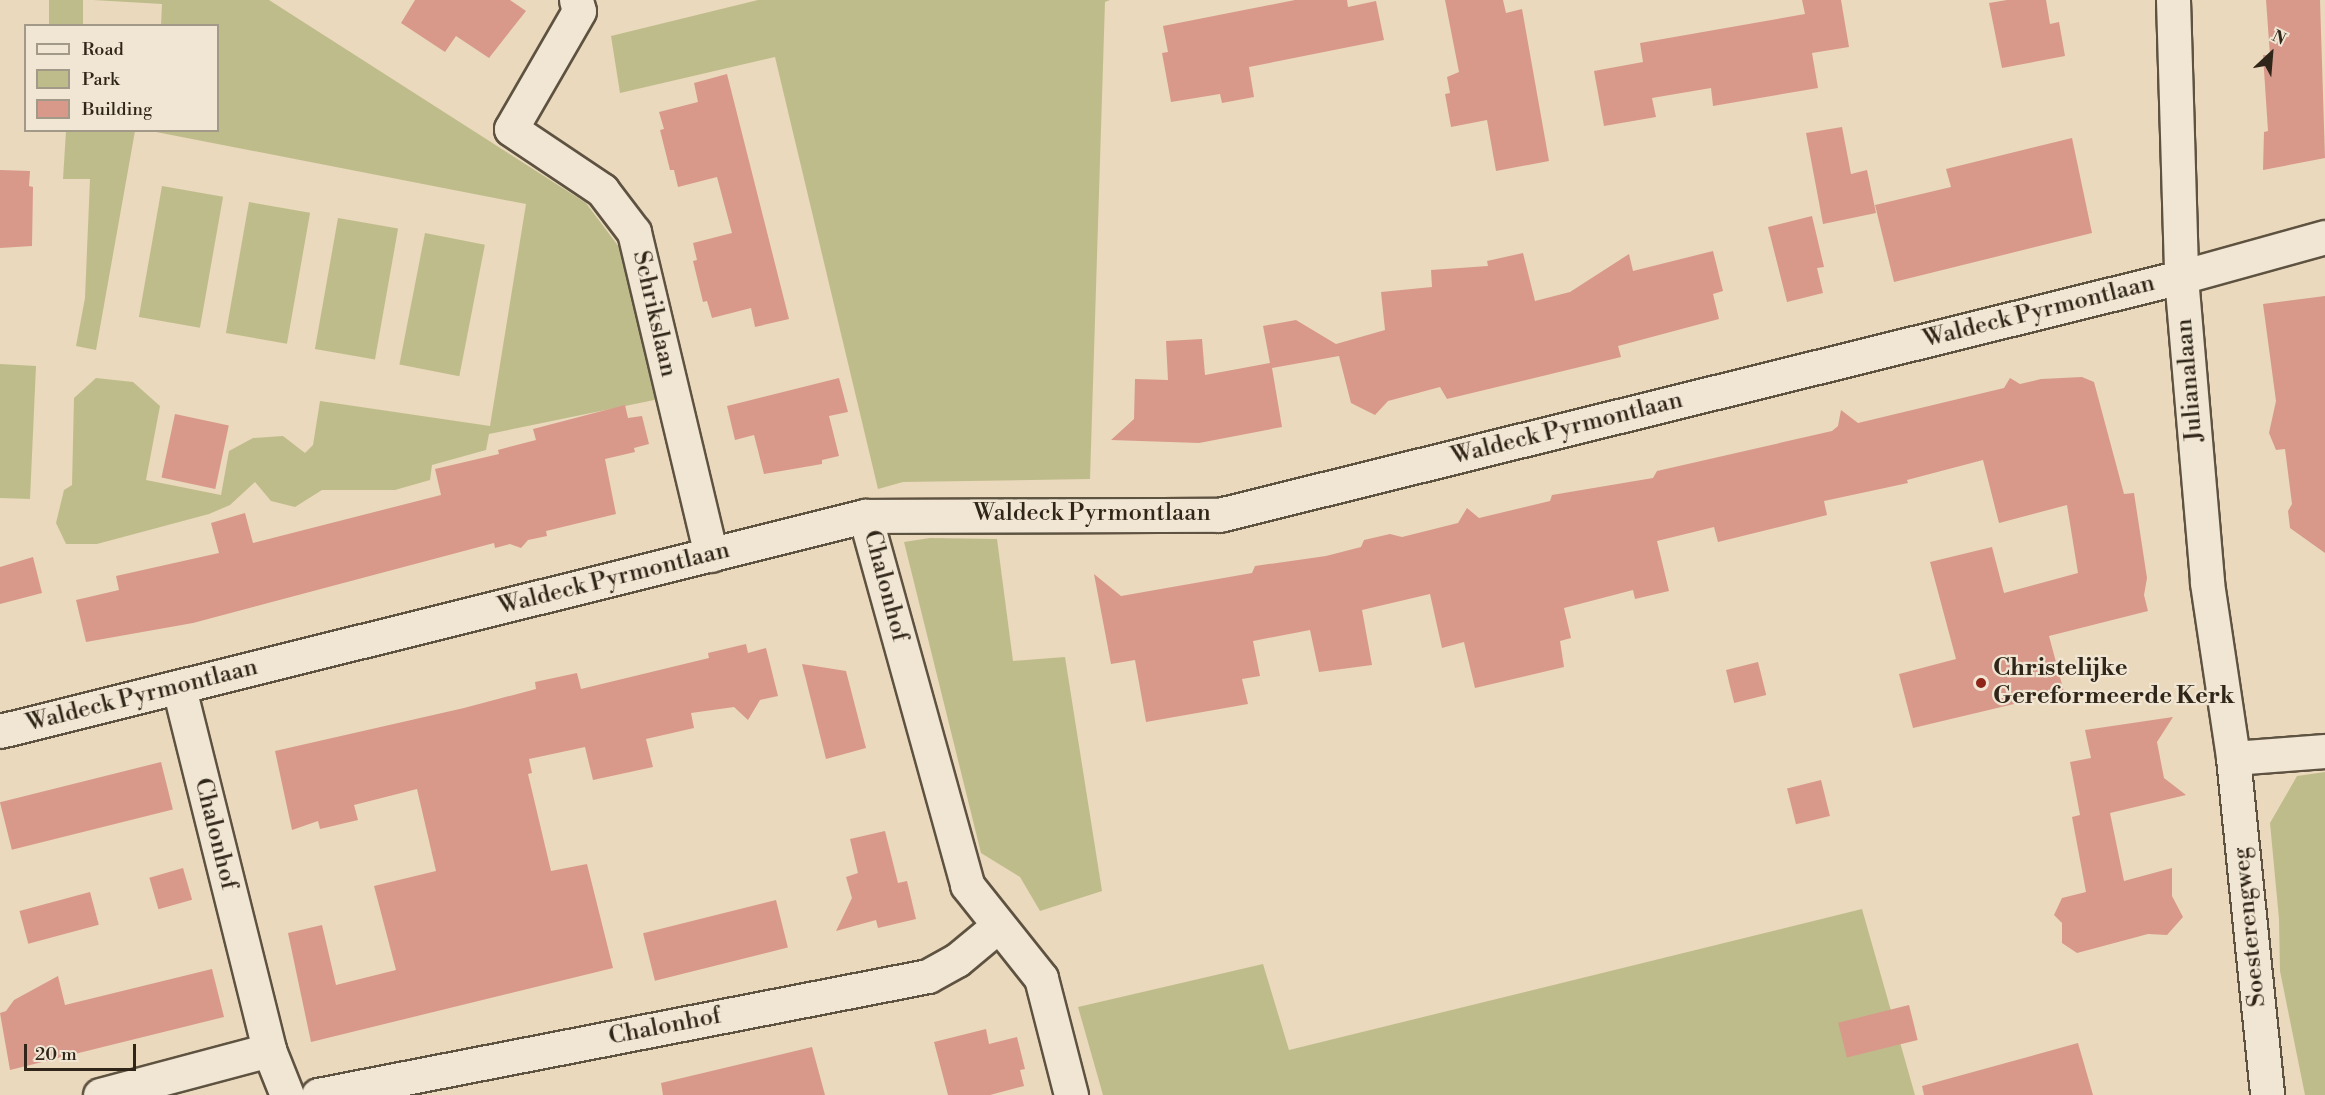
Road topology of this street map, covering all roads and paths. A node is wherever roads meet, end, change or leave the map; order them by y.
1 (576, 0) edge
2 (2173, 0) edge
3 (2325, 237) edge
4 (2181, 276) junction
5 (866, 516) junction
6 (711, 555) junction
7 (179, 688) junction
8 (0, 731) edge
9 (2325, 751) edge
10 (2233, 758) junction
11 (998, 926) junction
12 (269, 1050) junction
13 (100, 1095) edge
14 (287, 1095) edge
15 (318, 1095) edge
16 (1071, 1095) edge
17 (2267, 1095) edge

1 - 6 street, Schrikslaan
2 - 4 street, Julianalaan
3 - 4 street, Waldeck Pyrmontlaan
4 - 5 street, Waldeck Pyrmontlaan
4 - 10 street, Julianalaan
5 - 6 street, Waldeck Pyrmontlaan
5 - 11 street, Chalonhof
6 - 7 street, Waldeck Pyrmontlaan
7 - 8 street, Waldeck Pyrmontlaan
7 - 12 street, Chalonhof
9 - 10 street
10 - 17 street, Soesterengweg
11 - 15 street, Chalonhof
11 - 16 street, Chalonhof
12 - 13 street
12 - 14 street, Chalonhof

